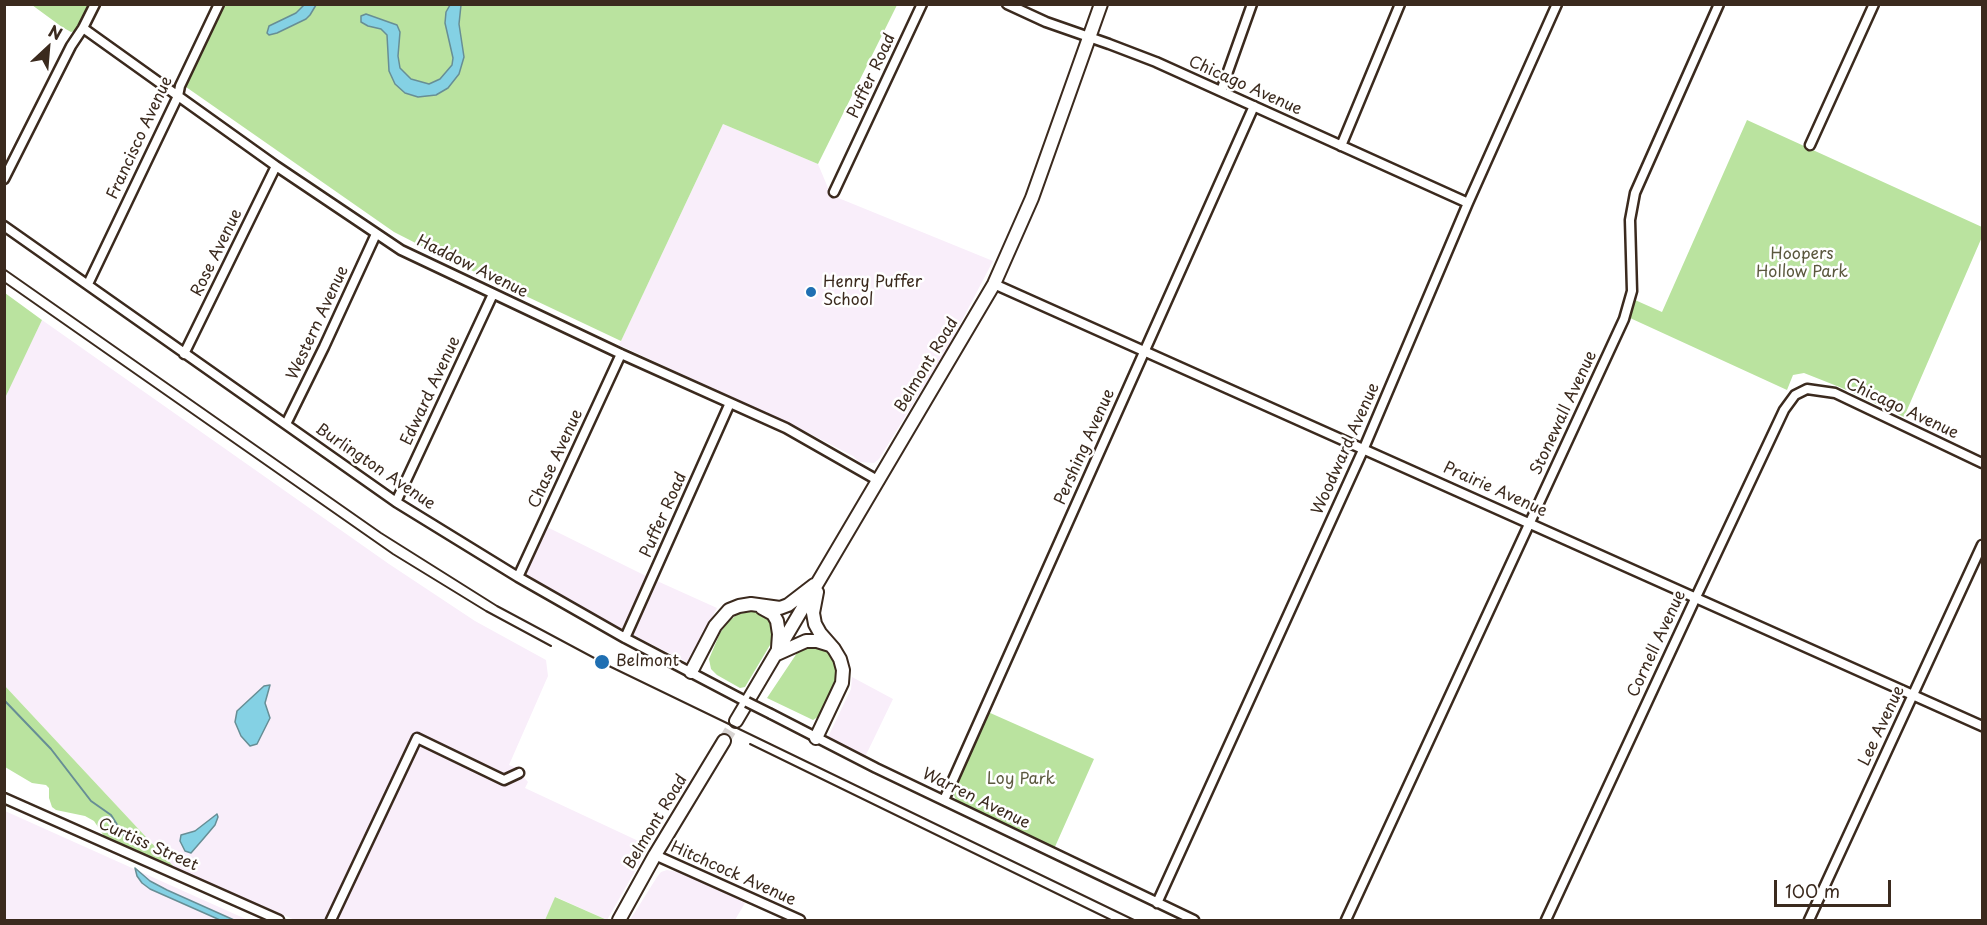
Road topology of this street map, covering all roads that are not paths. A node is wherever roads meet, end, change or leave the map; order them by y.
1 (94, 4) edge
2 (219, 4) edge
3 (922, 4) edge
4 (1007, 4) edge
5 (1101, 4) edge
6 (1252, 4) edge
7 (1400, 4) edge
8 (1557, 4) edge
9 (1719, 4) edge
10 (1874, 4) edge
11 (83, 28) junction
12 (1090, 38) junction
13 (1221, 91) junction
14 (178, 96) junction
15 (1254, 106) junction
16 (1341, 146) junction
17 (1810, 146) dead end
18 (276, 166) junction
19 (4, 179) edge
20 (834, 192) dead end
21 (1468, 203) junction
22 (4, 226) edge
23 (376, 234) junction
24 (88, 284) junction
25 (994, 284) junction
26 (493, 294) junction
27 (1144, 351) junction
28 (184, 354) junction
29 (621, 354) junction
30 (1807, 389) joint
31 (730, 403) junction
32 (286, 424) junction
33 (1364, 448) junction
34 (1983, 463) edge
35 (879, 481) junction
36 (396, 502) junction
37 (1530, 522) junction
38 (1983, 545) edge
39 (518, 577) junction
40 (819, 582) junction
41 (1695, 597) junction
42 (758, 606) junction
43 (625, 638) junction
44 (831, 646) junction
45 (777, 654) junction
46 (691, 672) junction
47 (1913, 695) junction
48 (747, 702) joint
49 (736, 721) tunnel mouth
50 (1983, 726) edge
51 (816, 738) junction
52 (724, 741) tunnel mouth
53 (519, 773) dead end
54 (4, 798) edge
55 (944, 800) junction
56 (655, 855) junction
57 (1157, 903) junction
58 (279, 921) edge
59 (331, 921) edge
60 (619, 921) edge
61 (800, 921) edge
62 (1194, 921) edge
63 (1346, 921) edge
64 (1546, 921) edge
65 (1809, 921) edge

1 - 11 street
2 - 14 street, Francisco Avenue
3 - 20 street, Puffer Road
4 - 12 street, Chicago Avenue
5 - 12 main road, Belmont Road
6 - 13 street
7 - 16 street
8 - 21 street, Woodward Avenue
9 - 37 street, Stonewall Avenue
10 - 17 street
11 - 14 street, Haddow Avenue
11 - 19 street
12 - 13 street, Chicago Avenue
12 - 25 main road, Belmont Road
13 - 15 street, Chicago Avenue
14 - 18 street, Haddow Avenue
14 - 24 street, Francisco Avenue
15 - 16 street, Chicago Avenue
15 - 27 street, Pershing Avenue
16 - 21 street, Chicago Avenue
18 - 23 street, Haddow Avenue
18 - 28 street, Rose Avenue
21 - 33 street, Woodward Avenue
22 - 24 street, Burlington Avenue
23 - 26 street, Haddow Avenue
23 - 32 street, Western Avenue
24 - 28 street, Burlington Avenue
25 - 27 street, Prairie Avenue
25 - 35 main road, Belmont Road
26 - 29 street, Haddow Avenue
26 - 36 street, Edward Avenue
27 - 33 street, Prairie Avenue
27 - 55 street, Pershing Avenue
28 - 32 street, Burlington Avenue
29 - 31 street, Haddow Avenue
29 - 39 street, Chase Avenue
30 - 34 street, Chicago Avenue
30 - 41 street, Cornell Avenue
31 - 35 street, Haddow Avenue
31 - 43 street, Puffer Road
32 - 36 street, Burlington Avenue
33 - 37 street, Prairie Avenue
33 - 57 street, Woodward Avenue
35 - 40 main road, Belmont Road
36 - 39 street, Burlington Avenue
37 - 41 street, Prairie Avenue
37 - 63 street, Stonewall Avenue
38 - 47 street, Lee Avenue
39 - 43 street, Burlington Avenue
40 - 42 main road
40 - 44 main road
40 - 45 main road, Belmont Road
41 - 47 street, Prairie Avenue
41 - 64 street, Cornell Avenue
42 - 45 main road
42 - 46 main road
43 - 46 street, Burlington Avenue
44 - 45 main road
44 - 51 main road
45 - 49 main road, Belmont Road
46 - 48 street, Burlington Avenue
47 - 50 street, Prairie Avenue
47 - 65 street, Lee Avenue
48 - 51 street, Warren Avenue, bridge
51 - 55 street, Warren Avenue
52 - 56 main road, Belmont Road
53 - 59 street
54 - 58 street, Curtiss Street
55 - 57 street, Warren Avenue
56 - 60 main road, Belmont Road
56 - 61 street, Hitchcock Avenue
57 - 62 street, Warren Avenue

